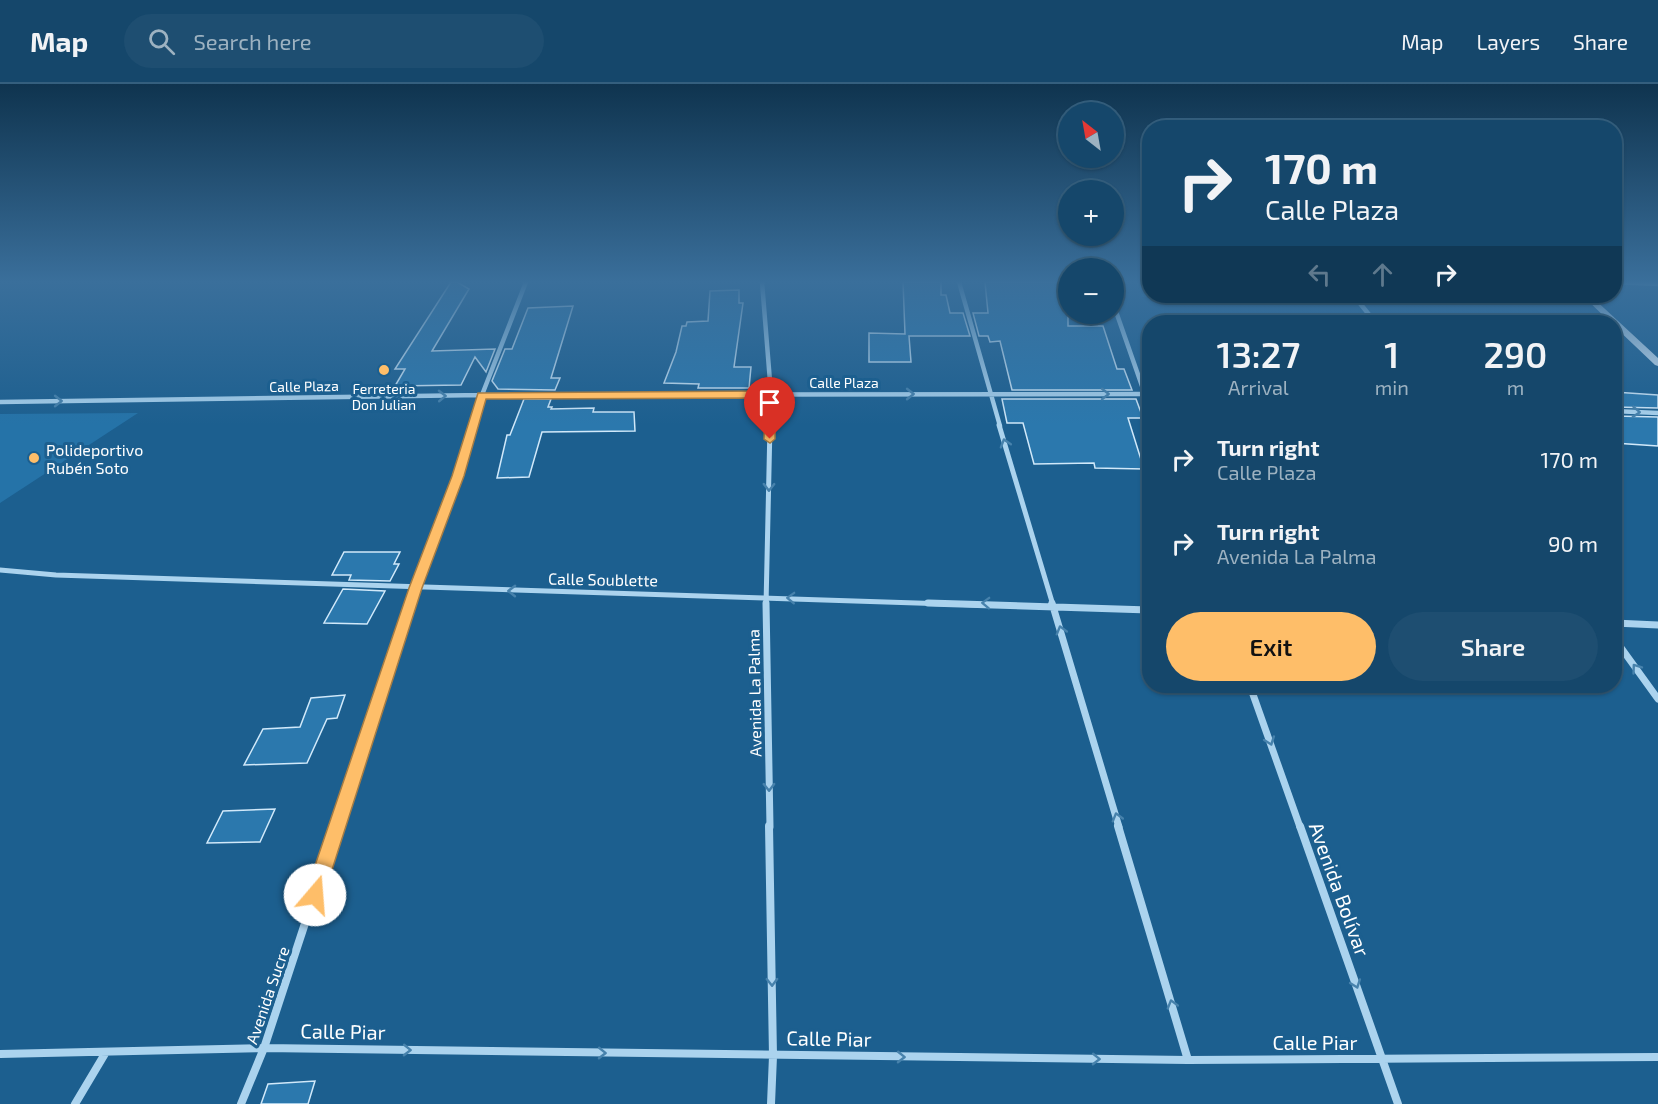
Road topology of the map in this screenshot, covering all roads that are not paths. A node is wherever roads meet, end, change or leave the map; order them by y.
1 (508, 330) edge
2 (766, 330) edge
3 (972, 330) edge
4 (1123, 330) edge
5 (1623, 330) edge
6 (1658, 363) edge
7 (1142, 381) edge
8 (771, 394) junction
9 (990, 394) junction
10 (1142, 394) edge
11 (482, 396) junction
12 (0, 402) edge
13 (1622, 411) edge
14 (1658, 413) edge
15 (0, 570) edge
16 (416, 588) junction
17 (766, 597) junction
18 (1054, 605) junction
19 (1142, 610) edge
20 (1622, 623) edge
21 (1658, 625) edge
22 (1622, 649) edge
23 (1252, 693) edge
24 (1658, 699) edge
25 (264, 1048) junction
26 (106, 1052) junction
27 (0, 1054) edge
28 (773, 1056) junction
29 (1658, 1057) edge
30 (1383, 1059) junction
31 (1188, 1060) junction
32 (75, 1104) edge
33 (241, 1104) edge
34 (771, 1104) edge
35 (1398, 1104) edge

1 - 11 street, Avenida Sucre
2 - 8 street, Avenida La Palma
3 - 9 street
4 - 7 street
5 - 6 street
8 -> 9 street, Calle Plaza
8 - 11 street, Calle Plaza
8 -> 17 street, Avenida La Palma
9 -> 10 street, Calle Plaza
18 -> 9 street
12 -> 11 street, Calle Plaza
11 - 16 street, Avenida Sucre
13 -> 14 street
15 - 16 street, Calle Soublette
17 -> 16 street, Calle Soublette
16 - 25 street, Avenida Sucre
18 -> 17 street, Calle Soublette
17 -> 28 street, Avenida La Palma
18 - 19 street, Calle Soublette
31 -> 18 street
20 - 21 street
24 -> 22 street
23 -> 30 street, Avenida Bolívar
25 - 26 street, Calle Piar
25 -> 28 street, Calle Piar
25 - 33 street, Avenida Sucre
26 - 27 street, Calle Piar
26 - 32 street
28 -> 31 street, Calle Piar
28 - 34 street, Avenida La Palma
29 - 30 street, Calle Piar
30 - 31 street, Calle Piar
30 - 35 street, Avenida Bolívar

